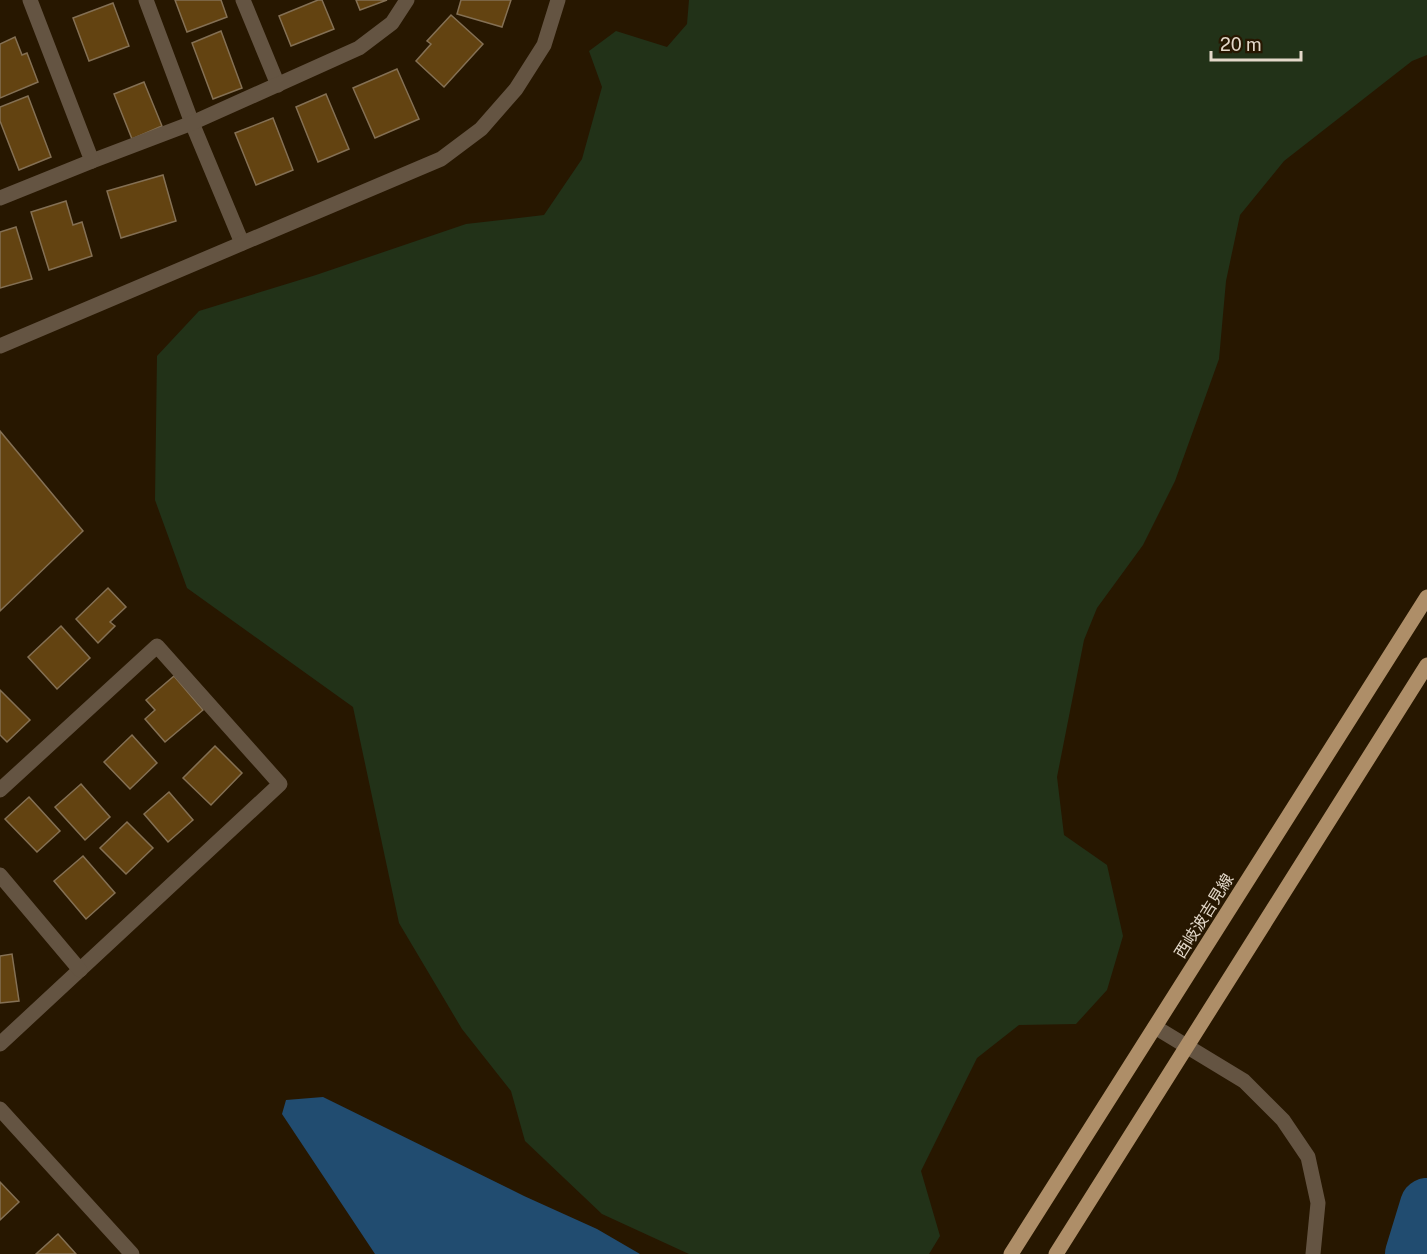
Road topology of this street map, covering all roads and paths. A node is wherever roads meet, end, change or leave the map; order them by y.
1 (30, 0) edge
2 (146, 0) edge
3 (243, 0) edge
4 (407, 0) edge
5 (558, 0) edge
6 (278, 85) junction
7 (192, 123) junction
8 (92, 161) junction
9 (0, 198) edge
10 (242, 243) junction
11 (0, 346) edge
12 (1427, 597) edge
13 (1427, 665) edge
14 (0, 790) edge
15 (0, 875) edge
16 (80, 970) junction
17 (1155, 1027) junction
18 (0, 1044) edge
19 (1187, 1046) junction
20 (0, 1109) edge
21 (132, 1254) edge
22 (1011, 1254) edge
23 (1056, 1254) edge
24 (1312, 1254) edge

1 - 8 street
2 - 7 street
3 - 6 street
4 - 6 street
5 - 10 street
6 - 7 street
7 - 8 street
7 - 10 street
8 - 9 street
10 - 11 street
12 - 17 main road, 西岐波吉見線
13 - 19 main road
14 - 16 street
15 - 16 street
16 - 18 street
17 - 19 street
17 - 22 main road, 西岐波吉見線
19 - 23 main road
19 - 24 street
20 - 21 street

